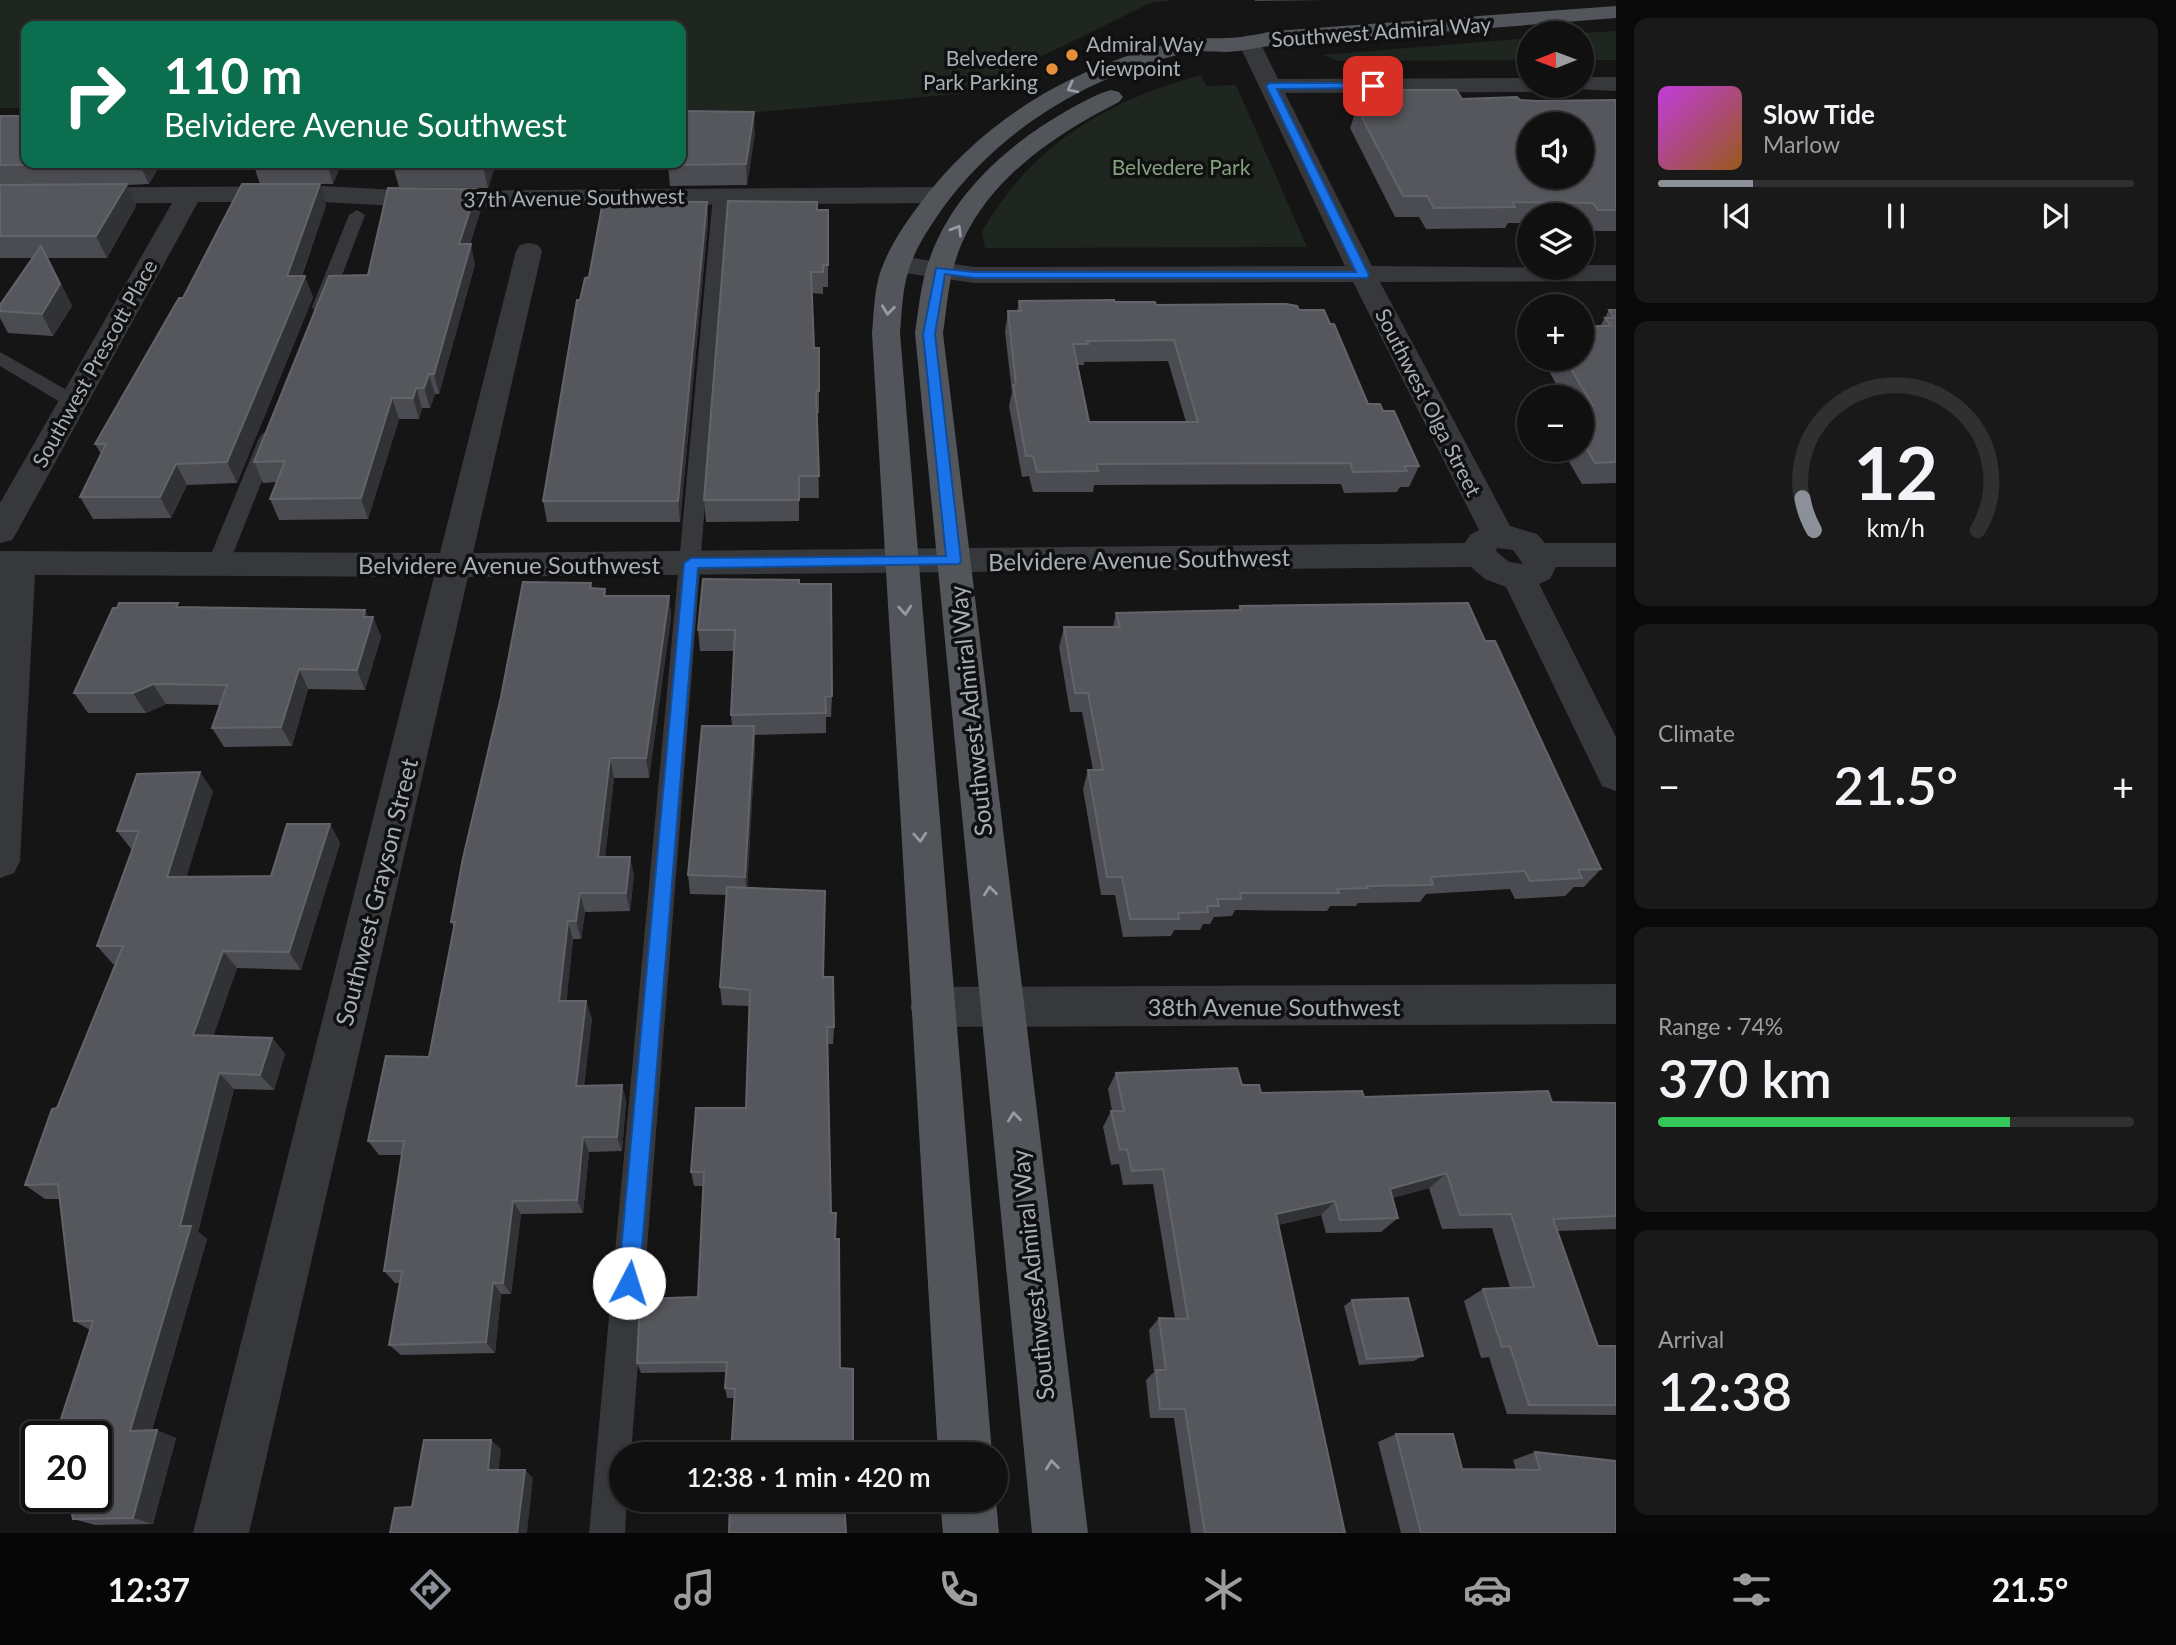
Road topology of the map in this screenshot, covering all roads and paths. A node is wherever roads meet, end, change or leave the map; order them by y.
1 (1616, 12) edge
2 (1239, 43) junction
3 (1594, 84) edge
4 (1616, 84) edge
5 (1517, 85) edge
6 (1270, 86) junction
7 (189, 195) junction
8 (722, 195) junction
9 (938, 195) junction
10 (0, 196) edge
11 (358, 215) dead end
12 (529, 251) dead end
13 (898, 264) junction
14 (940, 270) junction
15 (1616, 274) edge
16 (1363, 275) junction
17 (312, 329) edge
18 (0, 358) edge
19 (72, 401) junction
20 (277, 418) edge
21 (0, 532) edge
22 (1490, 546) junction
23 (1616, 555) edge
24 (954, 561) junction
25 (901, 562) junction
26 (10, 563) edge
27 (691, 563) junction
28 (218, 564) junction
29 (454, 565) junction
30 (1528, 566) junction
31 (1616, 775) edge
32 (0, 862) edge
33 (1616, 1004) edge
34 (932, 1007) junction
35 (1003, 1007) junction
36 (964, 1442) edge
37 (969, 1512) edge
38 (221, 1533) edge
39 (607, 1533) edge
40 (971, 1533) edge
41 (1060, 1533) edge

1 - 2 main road, Southwest Admiral Way
2 - 6 street, Southwest Olga Street
2 -> 9 main road, Southwest Admiral Way
14 -> 2 main road, Southwest Admiral Way
3 - 4 street
5 - 6 street
6 - 16 street, Southwest Olga Street
7 - 8 street, 37th Avenue Southwest
7 - 10 street, 37th Avenue Southwest
7 - 19 street, Southwest Prescott Place
8 - 9 street, 37th Avenue Southwest
8 - 27 lane
9 - 13 main road, Southwest Admiral Way
11 - 17 lane
12 - 29 street, Southwest Grayson Street
13 - 14 street
13 -> 25 main road, Southwest Admiral Way
14 - 16 street
14 - 24 main road, Southwest Admiral Way
15 - 16 street
16 - 22 street, Southwest Olga Street
18 - 19 lane
19 - 21 street, Southwest Prescott Place
20 - 28 lane
22 - 24 street, Belvidere Avenue Southwest
22 - 30 street
23 - 30 street
24 - 25 street, Belvidere Avenue Southwest
35 -> 24 main road, Southwest Admiral Way
25 - 27 street, Belvidere Avenue Southwest
25 -> 34 main road, Southwest Admiral Way
26 - 28 street, Belvidere Avenue Southwest
26 - 32 street
27 - 29 street, Belvidere Avenue Southwest
27 - 39 lane
28 - 29 street, Belvidere Avenue Southwest
29 - 38 street, Southwest Grayson Street
30 - 31 street
33 - 35 street, 38th Avenue Southwest
34 - 35 street, 38th Avenue Southwest
34 - 36 main road, Southwest Admiral Way
41 -> 35 main road, Southwest Admiral Way
37 - 40 main road

